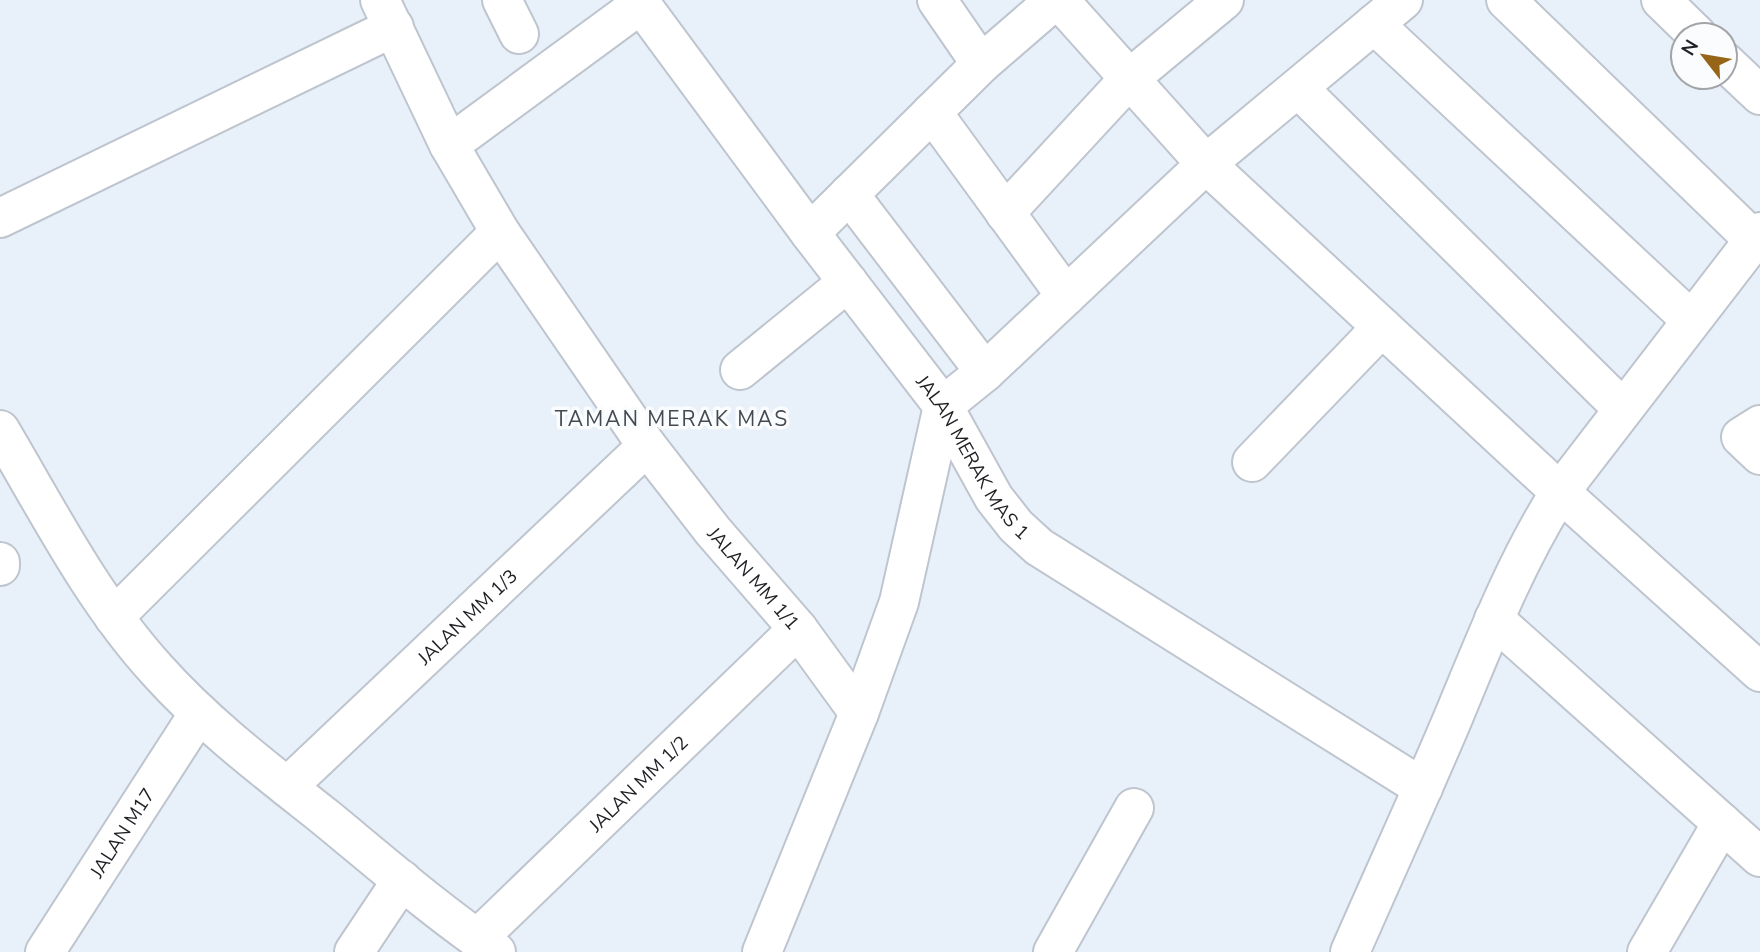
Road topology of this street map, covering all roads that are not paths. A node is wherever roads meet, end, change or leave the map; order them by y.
1 (502, 0) edge
2 (937, 0) edge
3 (1057, 0) edge
4 (1224, 0) edge
5 (1506, 0) edge
6 (1661, 0) edge
7 (640, 2) edge
8 (1389, 12) edge
9 (387, 14) edge
10 (1683, 21) edge
11 (519, 34) dead end
12 (981, 64) junction
13 (1739, 75) edge
14 (1129, 79) junction
15 (1298, 88) junction
16 (1760, 95) edge
17 (932, 113) junction
18 (449, 145) junction
19 (1206, 164) junction
20 (849, 194) junction
21 (1005, 213) junction
22 (0, 218) edge
23 (500, 232) junction
24 (810, 233) junction
25 (1757, 236) edge
26 (848, 282) junction
27 (1066, 296) junction
28 (1691, 320) junction
29 (1382, 327) junction
30 (740, 370) dead end
31 (985, 372) junction
32 (943, 406) junction
33 (1623, 409) junction
34 (1760, 425) edge
35 (0, 430) edge
36 (646, 446) junction
37 (1760, 455) edge
38 (1252, 463) dead end
39 (1560, 492) junction
40 (114, 617) junction
41 (1494, 619) junction
42 (798, 629) junction
43 (1760, 672) edge
44 (199, 713) junction
45 (859, 713) junction
46 (288, 787) junction
47 (1423, 788) junction
48 (1134, 808) dead end
49 (1722, 823) junction
50 (1760, 857) edge
51 (402, 880) junction
52 (487, 945) edge
53 (45, 952) edge
54 (354, 952) edge
55 (762, 952) edge
56 (1053, 952) edge
57 (1350, 952) edge
58 (1647, 952) edge

1 - 11 street
2 - 12 street
3 - 12 street
3 - 14 street
4 - 14 street
5 - 25 street
6 - 10 street
7 - 18 street
7 - 24 street, JALAN MERAK MAS 1
8 - 15 street
8 - 28 street
9 - 18 street, JALAN MM 1/1
9 - 22 street
12 - 17 street
13 - 16 street
14 - 19 street
14 - 21 street
15 - 19 street
15 - 33 street
17 - 20 street
17 - 21 street
18 - 23 street, JALAN MM 1/1
19 - 27 street
19 - 29 street
20 - 24 street
20 - 31 street
21 - 27 street
23 - 36 street, JALAN MM 1/1
23 - 40 street
24 - 26 street, JALAN MERAK MAS 1
25 - 28 street
26 - 30 street
26 - 32 street, JALAN MERAK MAS 1
27 - 31 street
28 - 33 street
29 - 38 street
29 - 39 street
31 - 32 street
32 - 45 street
32 - 47 street, JALAN MERAK MAS 1
33 - 39 street
34 - 37 street
35 - 40 street
36 - 42 street, JALAN MM 1/1
36 - 46 street, JALAN MM 1/3
39 - 41 street
39 - 43 street
40 - 44 street
41 - 47 street
41 - 49 street
42 - 45 street, JALAN MM 1/1
42 - 52 street, JALAN MM 1/2
44 - 46 street
44 - 53 street, JALAN M17
45 - 55 street
46 - 51 street
47 - 57 street
48 - 56 street
49 - 50 street
49 - 58 street
51 - 52 street
51 - 54 street

